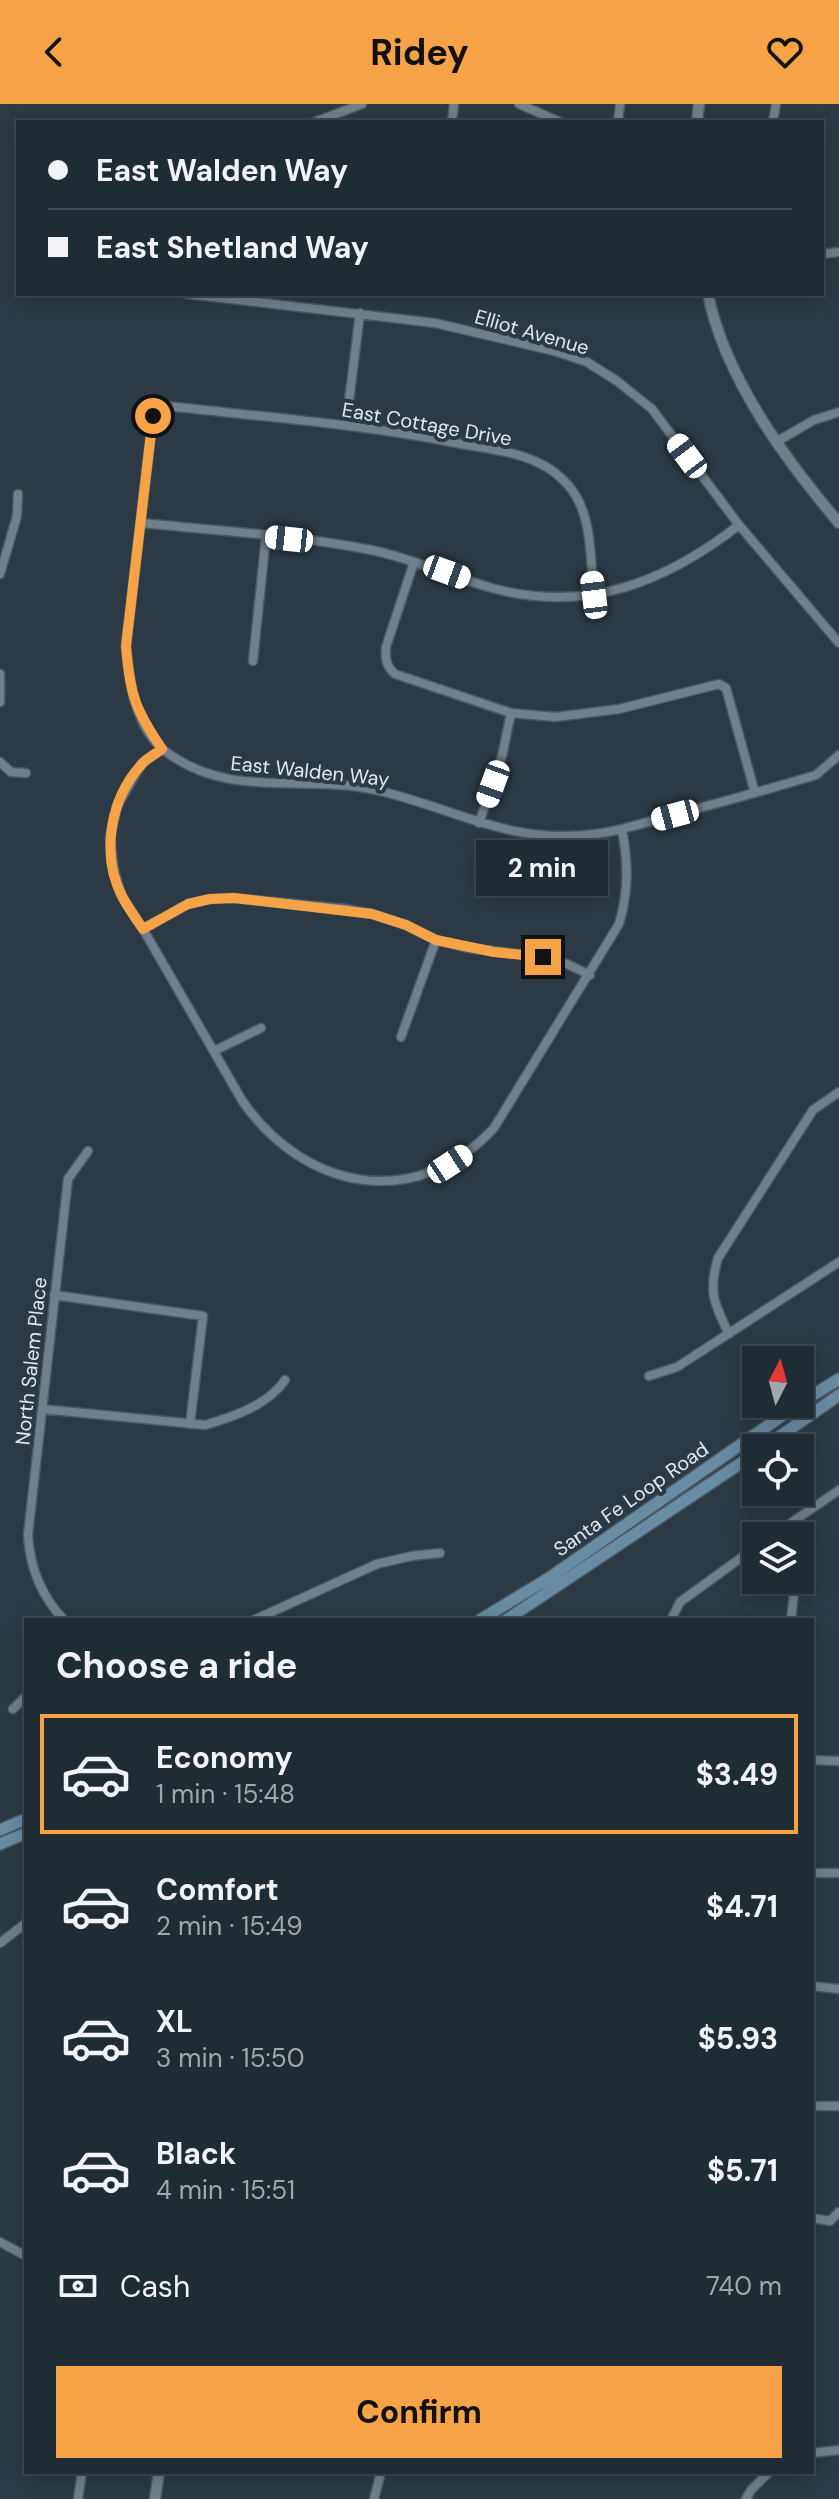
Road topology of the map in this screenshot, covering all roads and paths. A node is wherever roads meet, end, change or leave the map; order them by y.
1 (362, 104) edge
2 (519, 104) edge
3 (320, 120) edge
4 (555, 120) edge
5 (205, 296) edge
6 (709, 296) edge
7 (360, 313) junction
8 (158, 410) joint
9 (839, 412) edge
10 (346, 425) junction
11 (776, 442) junction
12 (18, 494) dead end
13 (142, 523) junction
14 (839, 523) edge
15 (739, 525) junction
16 (266, 536) junction
17 (414, 562) junction
18 (0, 574) edge
19 (594, 595) junction
20 (839, 643) edge
21 (253, 661) dead end
22 (0, 674) edge
23 (0, 702) edge
24 (511, 713) junction
25 (162, 749) junction
26 (839, 755) edge
27 (0, 762) edge
28 (26, 773) dead end
29 (755, 793) junction
30 (479, 823) junction
31 (622, 829) junction
32 (143, 929) junction
33 (436, 940) junction
34 (590, 975) junction
35 (261, 1028) dead end
36 (401, 1037) dead end
37 (214, 1051) junction
38 (839, 1092) edge
39 (88, 1151) dead end
40 (839, 1262) edge
41 (54, 1295) junction
42 (729, 1334) junction
43 (649, 1376) dead end
44 (839, 1379) edge
45 (285, 1380) dead end
46 (814, 1395) edge
47 (839, 1395) edge
48 (42, 1409) junction
49 (779, 1418) edge
50 (190, 1424) junction
51 (783, 1434) edge
52 (742, 1462) edge
53 (839, 1490) edge
54 (792, 1522) edge
55 (440, 1553) dead end
56 (742, 1557) edge
57 (794, 1594) edge
58 (62, 1618) edge
59 (258, 1618) edge
60 (483, 1618) edge
61 (509, 1618) edge
62 (672, 1618) edge
63 (791, 1618) edge
64 (24, 1698) edge
65 (13, 1709) dead end
66 (814, 1760) edge
67 (839, 1761) edge
68 (24, 1820) edge
69 (0, 1830) edge
70 (24, 1834) edge
71 (0, 1844) edge
72 (814, 1873) edge
73 (839, 1873) edge
74 (24, 1925) edge
75 (0, 1943) edge
76 (814, 1986) edge
77 (839, 1989) edge
78 (814, 2106) edge
79 (839, 2106) edge
80 (837, 2215) edge
81 (814, 2218) edge
82 (0, 2242) edge
83 (24, 2255) edge
84 (839, 2450) edge
85 (814, 2453) edge
86 (82, 2474) edge
87 (159, 2474) edge
88 (380, 2474) edge
89 (752, 2474) edge
90 (767, 2474) edge
91 (760, 2481) junction
92 (78, 2499) edge
93 (155, 2499) edge
94 (374, 2499) edge
95 (746, 2499) edge

1 - 3 street
2 - 4 street
5 - 7 street, Elliot Avenue
6 - 11 street
7 - 10 street
7 - 15 street, Elliot Avenue
8 - 10 street, East Cottage Drive
8 - 13 street, East Walden Way
9 - 11 street
10 - 19 street, East Cottage Drive
11 - 14 street
12 - 18 street
13 - 16 street
13 - 25 street, East Walden Way
15 - 19 street
15 - 20 street, Elliot Avenue
16 - 17 street
16 - 21 street
17 - 19 street
17 - 24 street
22 - 23 street
24 - 29 street
24 - 30 street
25 - 30 street, East Walden Way
25 - 32 street
26 - 29 street, East Walden Way
27 - 28 street
29 - 31 street, East Walden Way
30 - 31 street, East Walden Way
31 - 34 street
32 - 33 street
32 - 37 street
33 - 34 street
33 - 36 street
34 - 37 street
35 - 37 street
38 - 42 street
39 - 41 street, North Salem Place
40 - 42 street
41 - 48 street, North Salem Place
41 - 50 street
42 - 43 street
44 - 46 main road, Santa Fe Loop Road
45 - 50 street
47 - 51 main road
48 - 50 street
48 - 58 street, North Salem Place
49 - 60 main road, Santa Fe Loop Road
52 - 61 main road, Santa Fe Loop Road
53 - 54 street
55 - 59 street
56 - 62 street
57 - 63 street
64 - 65 street
66 - 67 street
68 - 69 main road
70 - 71 main road
72 - 73 street
74 - 75 street
76 - 77 street
78 - 79 street
80 - 81 street
82 - 83 street
84 - 85 street
86 - 92 street
87 - 93 street
88 - 94 street
89 - 91 street
90 - 91 street
91 - 95 street

